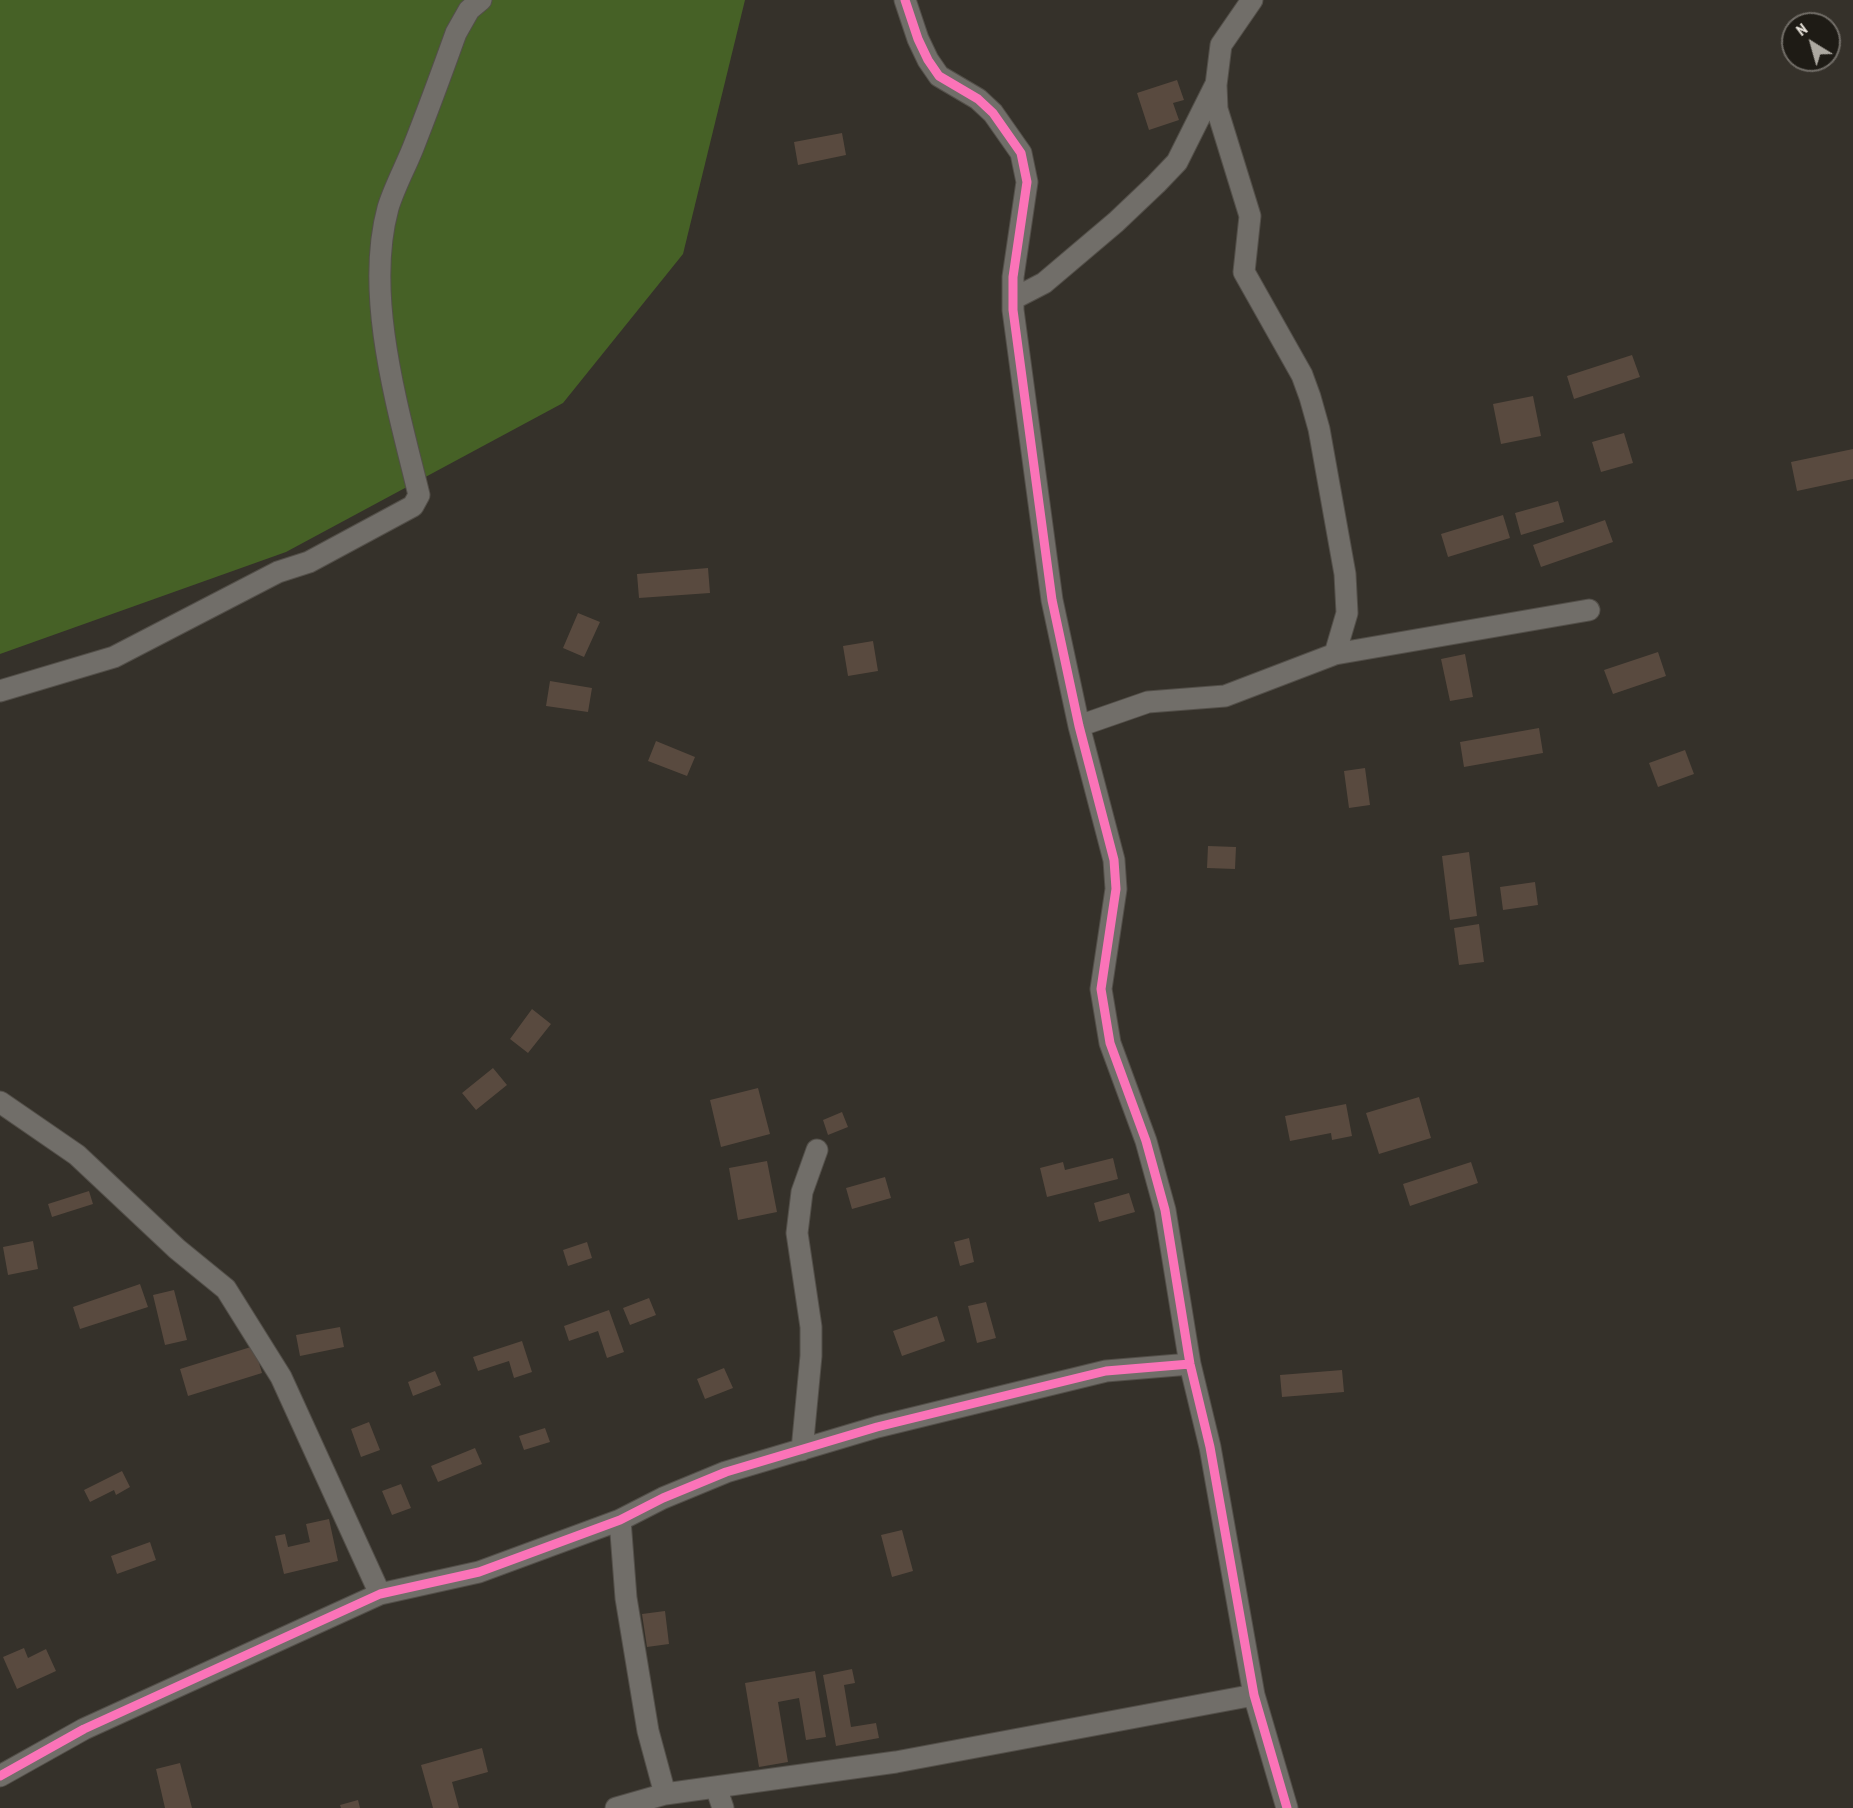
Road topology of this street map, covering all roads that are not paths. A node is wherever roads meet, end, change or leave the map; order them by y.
1 (481, 0) edge
2 (905, 0) edge
3 (1252, 0) edge
4 (1216, 85) junction
5 (1013, 299) junction
6 (1589, 610) dead end
7 (1335, 654) junction
8 (0, 692) edge
9 (1079, 726) junction
10 (0, 1102) edge
11 (817, 1150) dead end
12 (1190, 1364) junction
13 (802, 1450) junction
14 (620, 1520) junction
15 (380, 1594) junction
16 (1254, 1695) junction
17 (0, 1776) edge
18 (716, 1787) junction
19 (665, 1794) junction
20 (616, 1808) edge
21 (723, 1808) edge
22 (1287, 1808) edge

1 - 8 street
2 - 5 street
3 - 4 street
4 - 5 street
4 - 7 street
5 - 9 street
6 - 7 street
7 - 9 street
9 - 12 street
10 - 15 street
11 - 13 street
12 - 13 street
12 - 16 street
13 - 14 street
14 - 15 street
14 - 19 street
15 - 17 street
16 - 18 street
16 - 22 street
18 - 19 street
18 - 21 street
19 - 20 street

